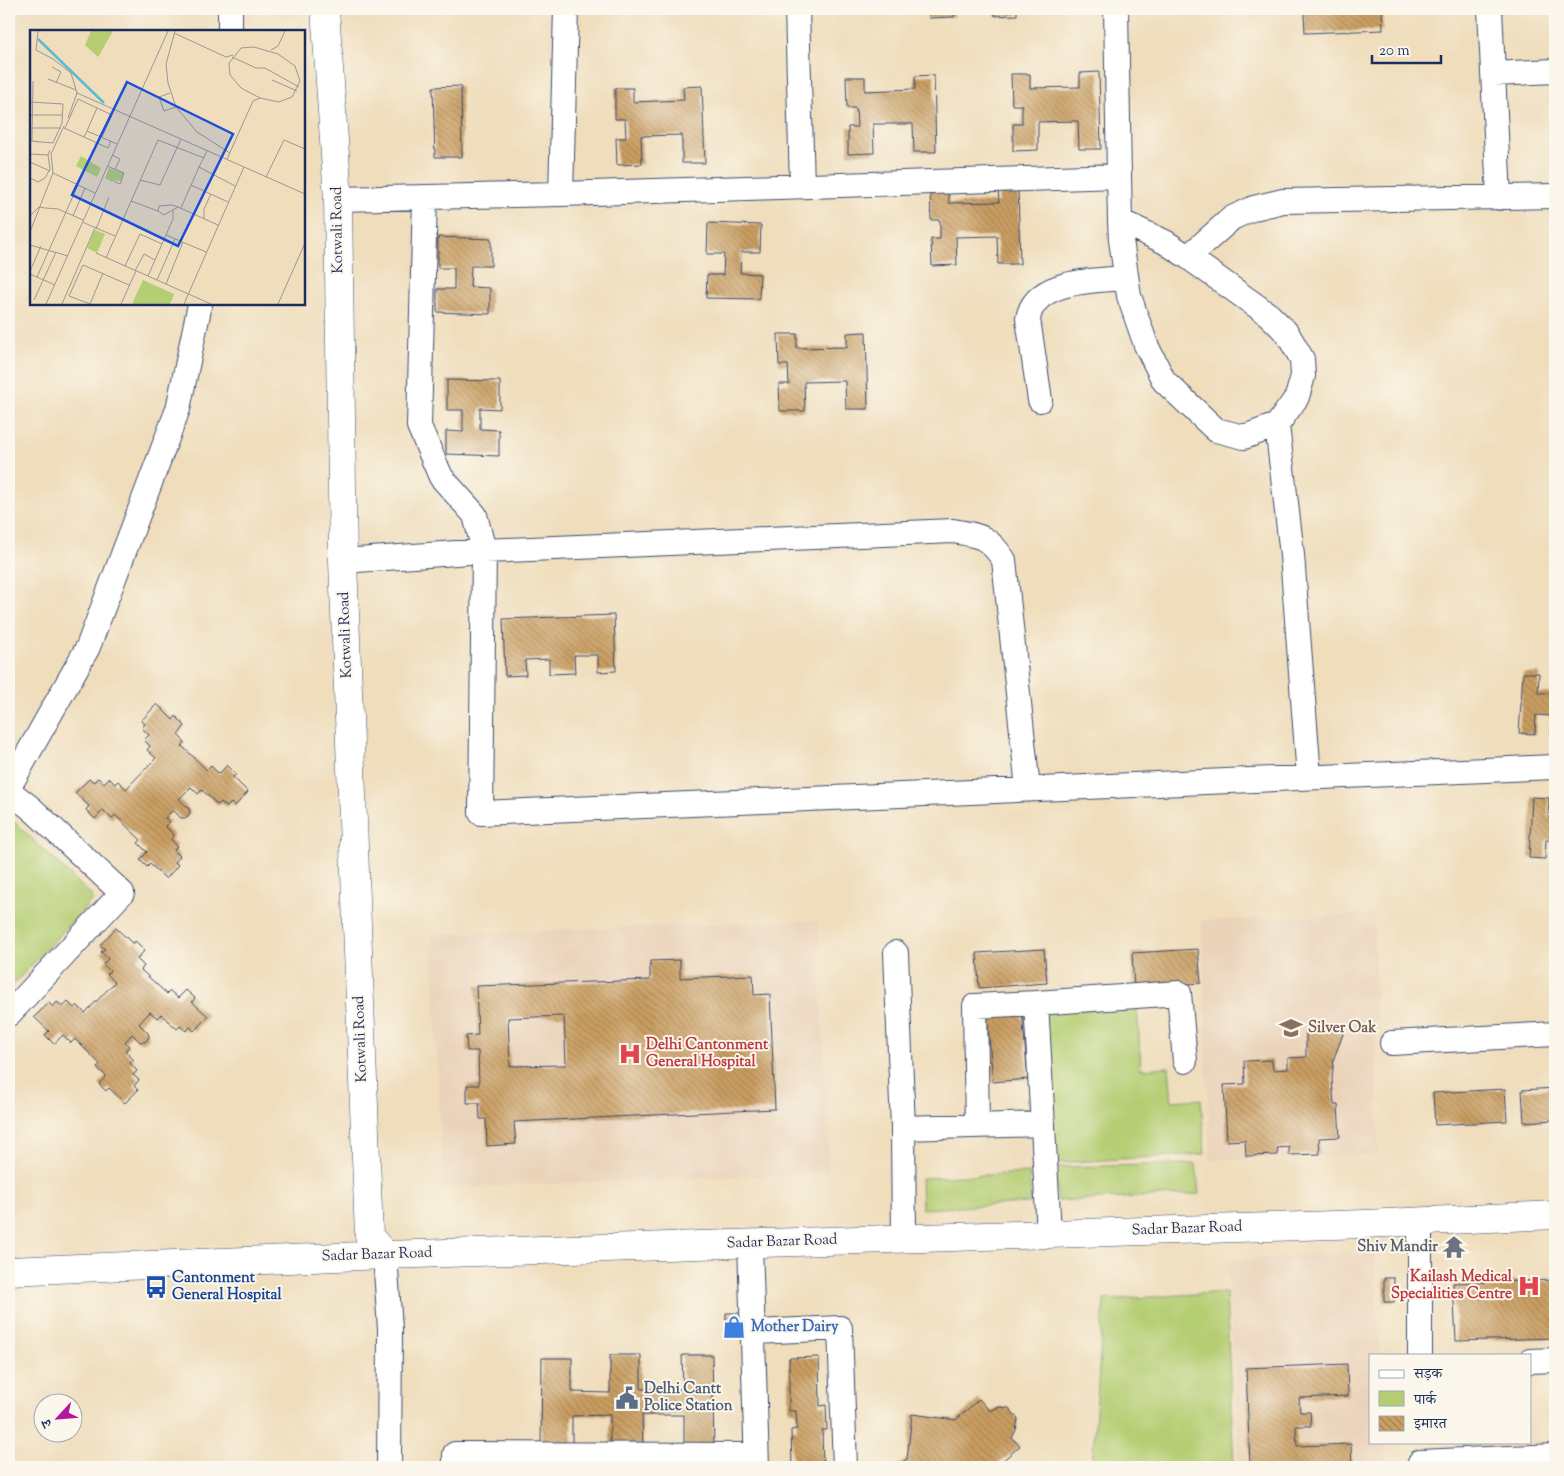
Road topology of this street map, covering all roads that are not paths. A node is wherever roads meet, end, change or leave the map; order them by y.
1 (230, 9) edge
2 (325, 9) edge
3 (566, 9) edge
4 (797, 9) edge
5 (1116, 9) edge
6 (1490, 9) edge
7 (230, 30) edge
8 (1555, 71) edge
9 (1493, 74) junction
10 (1119, 176) junction
11 (802, 186) junction
12 (561, 194) junction
13 (1555, 196) edge
14 (425, 197) junction
15 (1499, 198) junction
16 (338, 199) junction
17 (1120, 221) junction
18 (1188, 257) junction
19 (1126, 278) junction
20 (200, 305) edge
21 (1040, 400) dead end
22 (1277, 425) junction
23 (484, 551) junction
24 (344, 561) junction
25 (1555, 767) edge
26 (1309, 777) junction
27 (9, 787) edge
28 (1028, 789) junction
29 (9, 791) edge
30 (896, 953) dead end
31 (1036, 1003) junction
32 (9, 1014) edge
33 (1555, 1034) edge
34 (1392, 1043) dead end
35 (1185, 1061) dead end
36 (1043, 1124) junction
37 (977, 1126) junction
38 (902, 1128) junction
39 (1555, 1215) edge
40 (1420, 1222) junction
41 (1048, 1233) junction
42 (904, 1238) junction
43 (750, 1243) junction
44 (385, 1255) junction
45 (9, 1271) edge
46 (754, 1332) junction
47 (1420, 1354) edge
48 (1555, 1360) edge
49 (1532, 1361) edge
50 (1555, 1456) edge
51 (1420, 1457) edge
52 (757, 1461) edge
53 (389, 1467) edge
54 (455, 1467) edge
55 (845, 1467) edge

1 - 7 street
2 - 16 street, Kotwali Road
3 - 12 street
4 - 11 street
5 - 10 street
6 - 9 street
8 - 9 street
9 - 15 street
10 - 11 street
10 - 17 street
11 - 12 street
12 - 14 street
13 - 15 street
14 - 16 street
14 - 23 street
15 - 18 street
16 - 24 street, Kotwali Road
17 - 18 street
17 - 19 street
18 - 22 street
19 - 21 street
19 - 22 street
20 - 27 street
22 - 26 street
23 - 24 street
23 - 28 street
23 - 28 street
24 - 44 street, Kotwali Road
25 - 26 street
26 - 28 street
29 - 32 street
30 - 38 street
31 - 35 street
31 - 36 street
31 - 37 street
33 - 34 street
36 - 37 street
36 - 41 street
37 - 38 street
38 - 42 street
39 - 40 street, Sadar Bazar Road
40 - 41 street, Sadar Bazar Road
40 - 47 street
41 - 42 street, Sadar Bazar Road
42 - 43 street, Sadar Bazar Road
43 - 44 street, Sadar Bazar Road
43 - 46 street
44 - 45 street, Sadar Bazar Road
44 - 53 street
46 - 52 street
46 - 55 street
48 - 49 street
50 - 51 street
52 - 54 street

